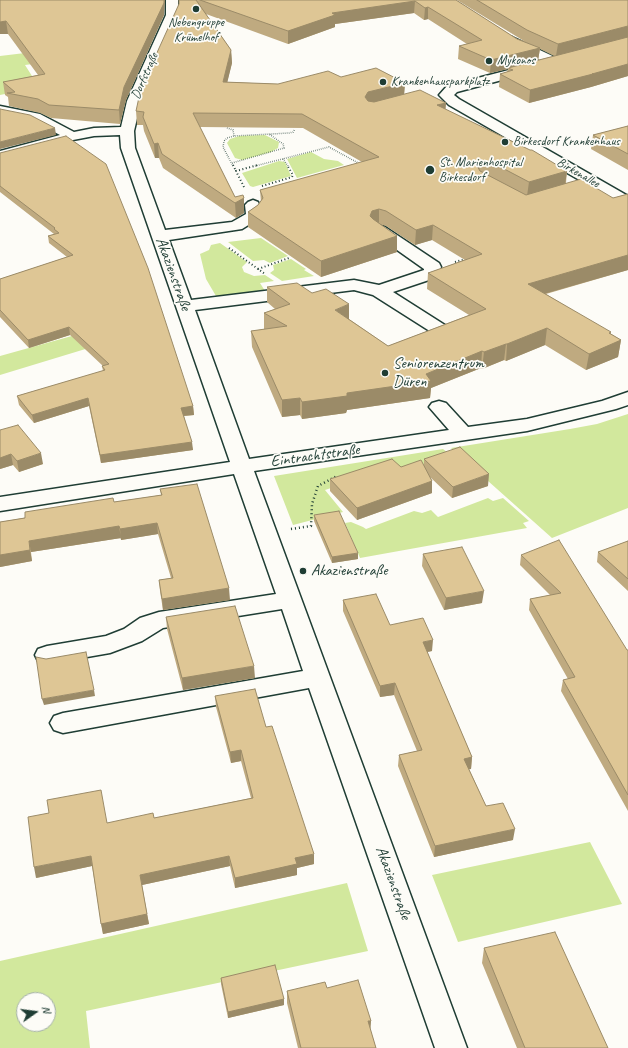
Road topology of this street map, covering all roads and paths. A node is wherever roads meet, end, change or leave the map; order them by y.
1 (172, 0) edge
2 (502, 35) edge
3 (570, 58) edge
4 (555, 62) junction
5 (0, 110) edge
6 (228, 128) edge
7 (295, 129) edge
8 (127, 131) junction
9 (269, 134) junction
10 (72, 136) junction
11 (234, 136) junction
12 (0, 155) edge
13 (284, 159) junction
14 (232, 163) junction
15 (354, 167) edge
16 (236, 171) junction
17 (628, 183) edge
18 (601, 186) junction
19 (575, 189) edge
20 (246, 192) junction
21 (628, 202) edge
22 (253, 206) joint
23 (217, 229) junction
24 (379, 230) edge
25 (160, 236) junction
26 (471, 257) edge
27 (290, 258) edge
28 (433, 268) junction
29 (258, 269) junction
30 (379, 291) junction
31 (284, 294) junction
32 (185, 306) junction
33 (442, 331) edge
34 (628, 398) edge
35 (439, 407) dead end
36 (463, 434) junction
37 (242, 466) junction
38 (338, 476) edge
39 (0, 504) edge
40 (266, 533) junction
41 (291, 600) junction
42 (47, 655) dead end
43 (318, 677) junction
44 (64, 722) dead end
45 (451, 1048) edge

1 - 8 street, Dorfstraße
2 - 4 street
3 - 4 street
4 - 18 street, Birkenallee
5 - 10 street
6 - 11 path
7 - 9 path
8 - 10 street
8 - 25 street, Akazienstraße
9 - 11 path
9 - 14 path
10 - 12 street
11 - 14 path
13 - 15 path
13 - 16 path
13 - 20 path
14 - 16 path
16 - 20 path
17 - 18 street
18 - 19 street
18 - 21 street, Birkenallee
20 - 22 path
22 - 23 street
23 - 25 street
23 - 29 path
24 - 28 street
25 - 32 street, Akazienstraße
26 - 28 path
27 - 29 path
28 - 30 street
29 - 31 path
30 - 31 street
30 - 33 street
31 - 32 street
32 - 37 street, Akazienstraße
34 - 36 street, Eintrachtstraße
35 - 36 street
36 - 37 street, Eintrachtstraße
37 - 39 street, Eintrachtstraße
37 - 40 street, Akazienstraße
38 - 40 path
40 - 41 street, Akazienstraße
41 - 42 street
41 - 43 street, Akazienstraße
43 - 44 street
43 - 45 street, Akazienstraße

